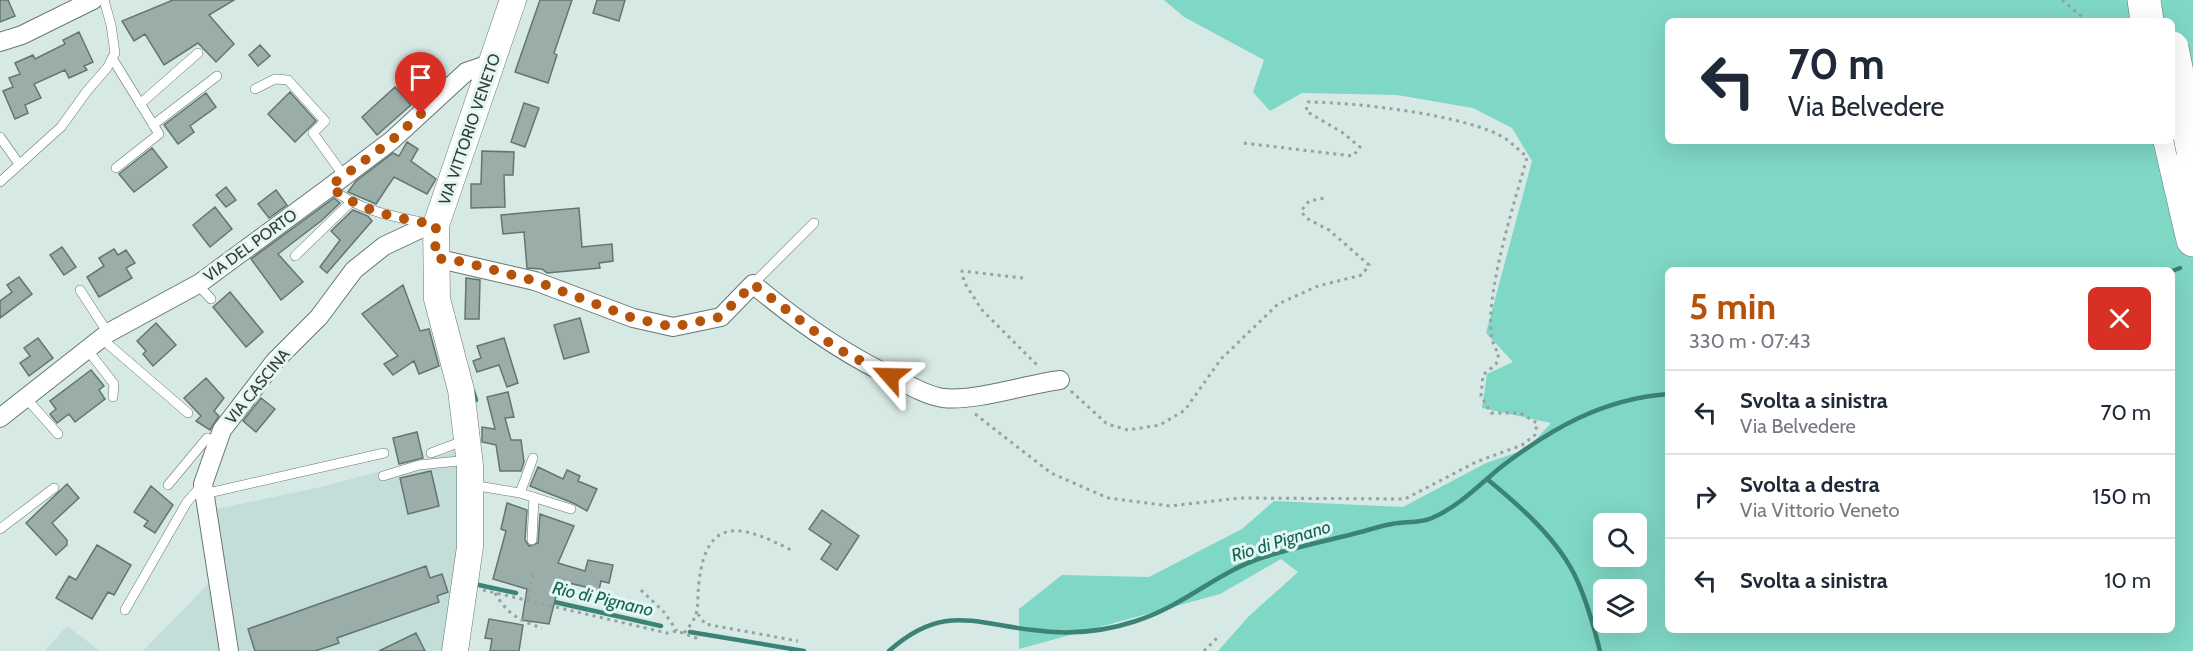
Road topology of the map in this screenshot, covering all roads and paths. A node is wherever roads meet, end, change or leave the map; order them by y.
1 (93, 0) edge
2 (104, 0) edge
3 (513, 0) edge
4 (2062, 0) edge
5 (2144, 0) edge
6 (2163, 0) edge
7 (2083, 18) edge
8 (2147, 18) edge
9 (2166, 18) edge
10 (0, 42) edge
11 (198, 53) dead end
12 (112, 58) junction
13 (492, 63) junction
14 (2175, 63) edge
15 (217, 76) dead end
16 (255, 89) dead end
17 (140, 104) junction
18 (153, 125) junction
19 (0, 137) edge
20 (1244, 143) dead end
21 (2171, 144) edge
22 (9, 150) junction
23 (2193, 150) edge
24 (0, 158) edge
25 (19, 164) junction
26 (116, 168) dead end
27 (337, 181) junction
28 (0, 182) edge
29 (1325, 198) dead end
30 (352, 201) junction
31 (814, 223) dead end
32 (436, 225) junction
33 (2193, 240) edge
34 (295, 256) dead end
35 (435, 258) junction
36 (1023, 278) dead end
37 (197, 284) junction
38 (753, 284) junction
39 (80, 290) dead end
40 (211, 299) dead end
41 (99, 340) junction
42 (1060, 380) junction
43 (26, 397) junction
44 (113, 398) dead end
45 (188, 413) dead end
46 (974, 413) dead end
47 (0, 418) edge
48 (58, 434) dead end
49 (218, 442) junction
50 (384, 453) dead end
51 (431, 453) dead end
52 (533, 458) dead end
53 (468, 461) junction
54 (382, 476) dead end
55 (168, 485) dead end
56 (54, 488) dead end
57 (203, 489) junction
58 (520, 493) junction
59 (534, 497) junction
60 (571, 509) dead end
61 (0, 529) edge
62 (532, 540) dead end
63 (791, 550) dead end
64 (533, 574) dead end
65 (464, 585) junction
66 (641, 590) dead end
67 (495, 592) junction
68 (527, 599) junction
69 (125, 610) dead end
70 (697, 612) junction
71 (542, 628) dead end
72 (677, 631) junction
73 (684, 633) junction
74 (1220, 635) dead end
75 (699, 639) dead end
76 (798, 641) dead end
77 (229, 651) edge
78 (456, 651) edge
79 (1204, 651) edge

1 - 10 street
2 - 12 lane
3 - 13 street, VIA VITTORIO VENETO
4 - 7 path
5 - 8 highway
6 - 9 highway
11 - 17 lane
12 - 17 lane
12 - 25 lane
13 - 27 street, VIA DEL PORTO
13 - 32 street, VIA VITTORIO VENETO
14 - 23 highway, bridge
15 - 18 lane
16 - 27 lane
17 - 18 lane
18 - 26 lane
19 - 22 lane
20 - 46 path
21 - 33 highway
22 - 24 lane
22 - 25 lane
25 - 28 lane
27 - 30 lane
27 - 37 street, VIA DEL PORTO
29 - 42 path
30 - 32 lane
30 - 34 lane
31 - 38 lane
32 - 35 street, VIA VITTORIO VENETO
32 - 49 street, VIA CASCINA
35 - 38 street
35 - 53 street, VIA VITTORIO VENETO
36 - 42 path
37 - 40 lane
37 - 41 street, VIA DEL PORTO
38 - 42 street
39 - 41 lane
41 - 43 street, VIA DEL PORTO
41 - 44 lane
41 - 45 lane
43 - 47 street, VIA DEL PORTO
43 - 48 lane
49 - 55 lane
49 - 57 street, VIA CASCINA
50 - 57 lane
51 - 53 lane
52 - 58 lane
53 - 54 lane
53 - 58 lane
53 - 65 street, VIA VITTORIO VENETO
56 - 61 lane
57 - 69 lane
57 - 77 street, VIA CASCINA
58 - 59 lane
59 - 60 lane
59 - 62 lane
63 - 70 path
64 - 68 path
65 - 67 path
65 - 78 street, VIA VITTORIO VENETO
66 - 72 path
67 - 68 path
67 - 71 path
68 - 72 path
70 - 73 path
70 - 76 path
72 - 73 path
73 - 75 path
74 - 79 path

